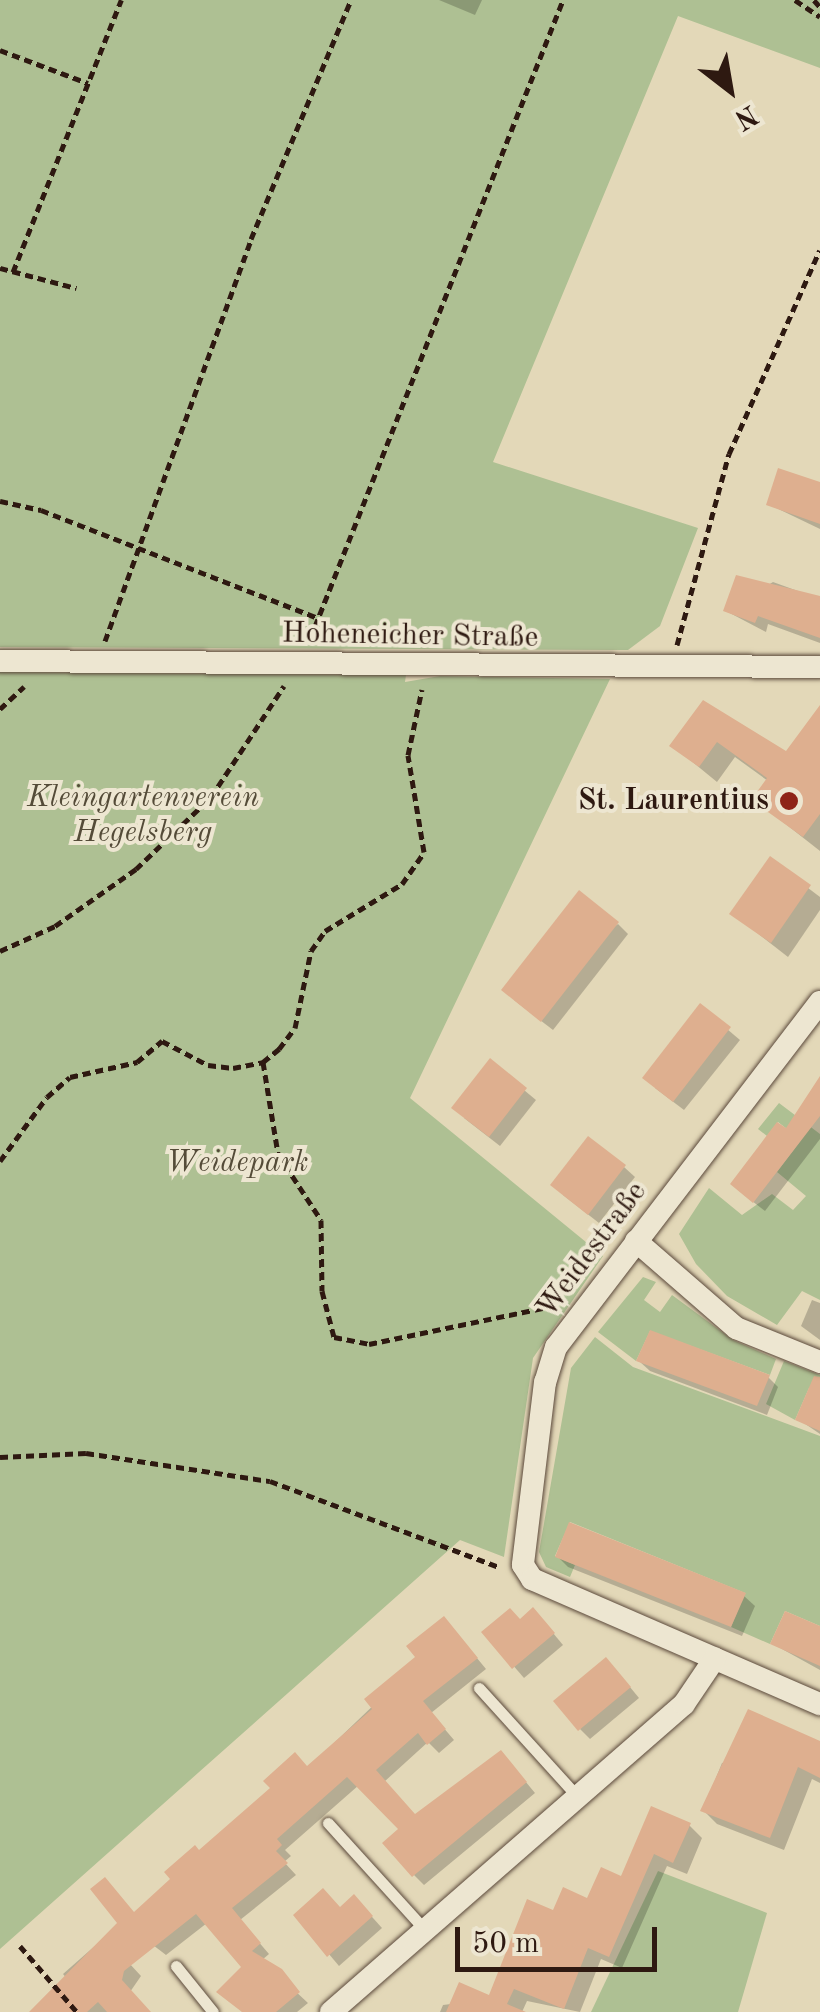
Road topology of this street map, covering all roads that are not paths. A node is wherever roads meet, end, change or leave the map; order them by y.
1 (0, 661) edge
2 (820, 667) edge
3 (820, 1002) edge
4 (812, 1028) edge
5 (636, 1241) junction
6 (820, 1362) edge
7 (715, 1658) junction
8 (479, 1688) dead end
9 (820, 1704) edge
10 (577, 1796) junction
11 (328, 1824) dead end
12 (425, 1930) junction
13 (176, 1966) dead end
14 (213, 2012) edge
15 (331, 2012) edge

1 - 2 street, Hoheneicher Straße
3 - 4 street, Weidestraße
4 - 5 street, Weidestraße
5 - 6 street
5 - 7 street, Weidestraße
7 - 9 street
7 - 10 street
8 - 10 lane
10 - 12 street
11 - 12 lane
12 - 15 street
13 - 14 lane

